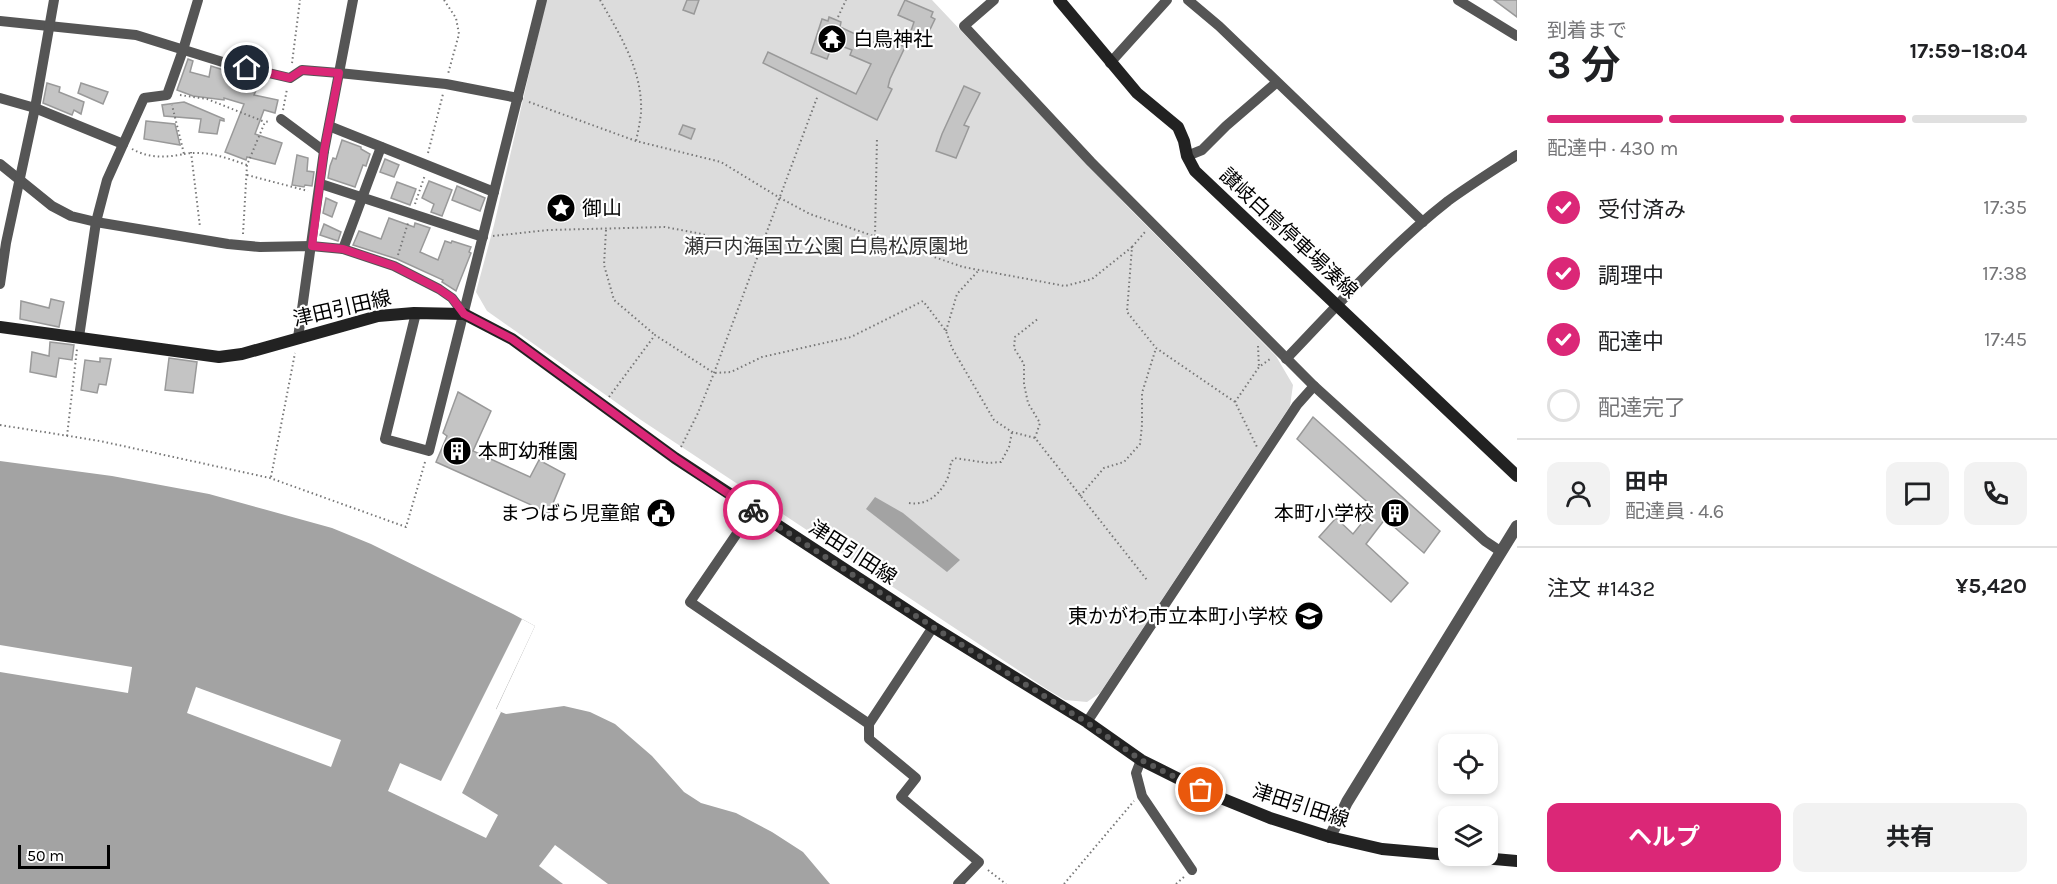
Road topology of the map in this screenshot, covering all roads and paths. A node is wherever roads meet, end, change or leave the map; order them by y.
1 (54, 0) edge
2 (198, 0) edge
3 (353, 0) edge
4 (444, 0) edge
5 (542, 0) edge
6 (600, 0) edge
7 (846, 0) edge
8 (994, 0) edge
9 (1059, 0) edge
10 (1167, 0) edge
11 (1188, 0) edge
12 (1458, 0) edge
13 (838, 16) dead end
14 (0, 21) edge
15 (49, 26) junction
16 (1517, 36) edge
17 (183, 50) junction
18 (1110, 63) junction
19 (339, 73) junction
20 (1276, 83) junction
21 (446, 84) junction
22 (167, 95) junction
23 (818, 95) dead end
24 (0, 98) edge
25 (518, 98) junction
26 (35, 108) junction
27 (281, 120) dead end
28 (265, 122) dead end
29 (329, 126) junction
30 (877, 137) dead end
31 (636, 141) junction
32 (123, 144) junction
33 (381, 147) junction
34 (324, 151) junction
35 (191, 152) junction
36 (184, 154) junction
37 (1517, 155) edge
38 (1186, 156) junction
39 (0, 164) edge
40 (247, 165) dead end
41 (428, 167) junction
42 (247, 175) dead end
43 (19, 180) junction
44 (320, 189) junction
45 (494, 192) junction
46 (362, 196) junction
47 (780, 198) junction
48 (412, 213) junction
49 (96, 222) junction
50 (1423, 222) junction
51 (1153, 223) junction
52 (606, 230) junction
53 (875, 236) junction
54 (483, 237) junction
55 (202, 240) junction
56 (312, 246) junction
57 (1131, 247) junction
58 (343, 249) junction
59 (759, 254) junction
60 (394, 266) junction
61 (979, 270) junction
62 (0, 284) edge
63 (1337, 306) junction
64 (414, 313) junction
65 (464, 314) junction
66 (1039, 318) dead end
67 (0, 327) edge
68 (1256, 328) junction
69 (946, 332) junction
70 (655, 335) junction
71 (79, 337) junction
72 (298, 338) junction
73 (1156, 348) junction
74 (1283, 355) junction
75 (1259, 367) junction
76 (714, 373) junction
77 (1314, 386) junction
78 (1234, 402) junction
79 (603, 405) junction
80 (0, 424) edge
81 (1012, 432) junction
82 (67, 436) junction
83 (1035, 438) junction
84 (429, 451) junction
85 (1263, 457) junction
86 (675, 458) junction
87 (1517, 476) edge
88 (270, 478) junction
89 (1080, 496) junction
90 (909, 503) dead end
91 (753, 510) junction
92 (1517, 526) edge
93 (1500, 551) junction
94 (1147, 580) dead end
95 (933, 627) junction
96 (1086, 722) junction
97 (869, 724) junction
98 (1141, 760) junction
99 (1142, 796) junction
100 (1330, 837) junction
101 (1517, 861) edge
102 (979, 862) junction
103 (1192, 870) dead end
104 (958, 884) edge
105 (1006, 884) edge
106 (1064, 884) edge

1 - 15 street
2 - 17 street
3 - 19 street
4 - 21 path
5 - 25 street
6 - 31 path
7 - 13 path
8 - 51 street
9 - 18 main road, 讃岐白鳥停車場湊線
10 - 18 street
11 - 20 street
12 - 16 street
14 - 15 street
15 - 17 street
15 - 26 street
17 - 19 street
17 - 22 street
18 - 38 main road, 讃岐白鳥停車場湊線
19 - 21 street
19 - 29 street
20 - 38 street
20 - 50 street
21 - 25 street
21 - 41 path
22 - 28 path
22 - 32 street
22 - 36 path
23 - 47 path
24 - 26 street
25 - 31 path
25 - 45 street
26 - 32 street
26 - 43 street
27 - 34 street
29 - 33 street
29 - 34 street
30 - 53 path
31 - 47 path
32 - 36 path
32 - 49 street
33 - 41 street
33 - 46 street
34 - 44 street
35 - 36 path
35 - 40 path
35 - 55 path
37 - 50 street
38 - 63 main road, 讃岐白鳥停車場湊線
39 - 43 street
41 - 45 street
41 - 48 path
42 - 44 path
43 - 49 street
43 - 62 street
44 - 46 street
44 - 56 street
45 - 54 street
46 - 48 street
46 - 58 street
47 - 53 path
47 - 59 path
48 - 54 street
48 - 60 path
49 - 55 street
49 - 71 street
50 - 63 street
51 - 57 path
51 - 68 street
52 - 54 path
52 - 59 path
52 - 70 path
53 - 61 path
54 - 65 street
55 - 56 street
56 - 58 street
56 - 72 street
57 - 61 path
57 - 73 path
58 - 60 street
59 - 76 path
60 - 65 street
61 - 69 path
63 - 74 street
63 - 87 main road, 讃岐白鳥停車場湊線
64 - 65 main road, 津田引田線
64 - 72 main road, 津田引田線
64 - 84 street
65 - 79 main road, 津田引田線
65 - 84 street
66 - 83 path
67 - 71 main road, 津田引田線
68 - 74 street
68 - 75 path
69 - 76 path
69 - 81 path
70 - 76 path
70 - 79 path
71 - 72 main road, 津田引田線
71 - 82 path
72 - 88 path
73 - 78 path
73 - 89 path
74 - 75 path
74 - 77 street
75 - 78 path
76 - 86 path
77 - 85 street
77 - 93 street
78 - 85 path
79 - 86 main road, 津田引田線
80 - 82 path
81 - 83 path
81 - 90 path
82 - 88 path
83 - 89 path
84 - 88 path
85 - 96 street
86 - 91 main road, 津田引田線
89 - 94 path
91 - 95 main road, 津田引田線
91 - 97 street
92 - 93 street
93 - 100 street
95 - 96 main road, 津田引田線
95 - 97 street
96 - 98 main road, 津田引田線
97 - 102 street
98 - 99 street
98 - 100 main road, 津田引田線
99 - 103 street
99 - 106 path
100 - 101 main road, 津田引田線
102 - 104 street
102 - 105 path

